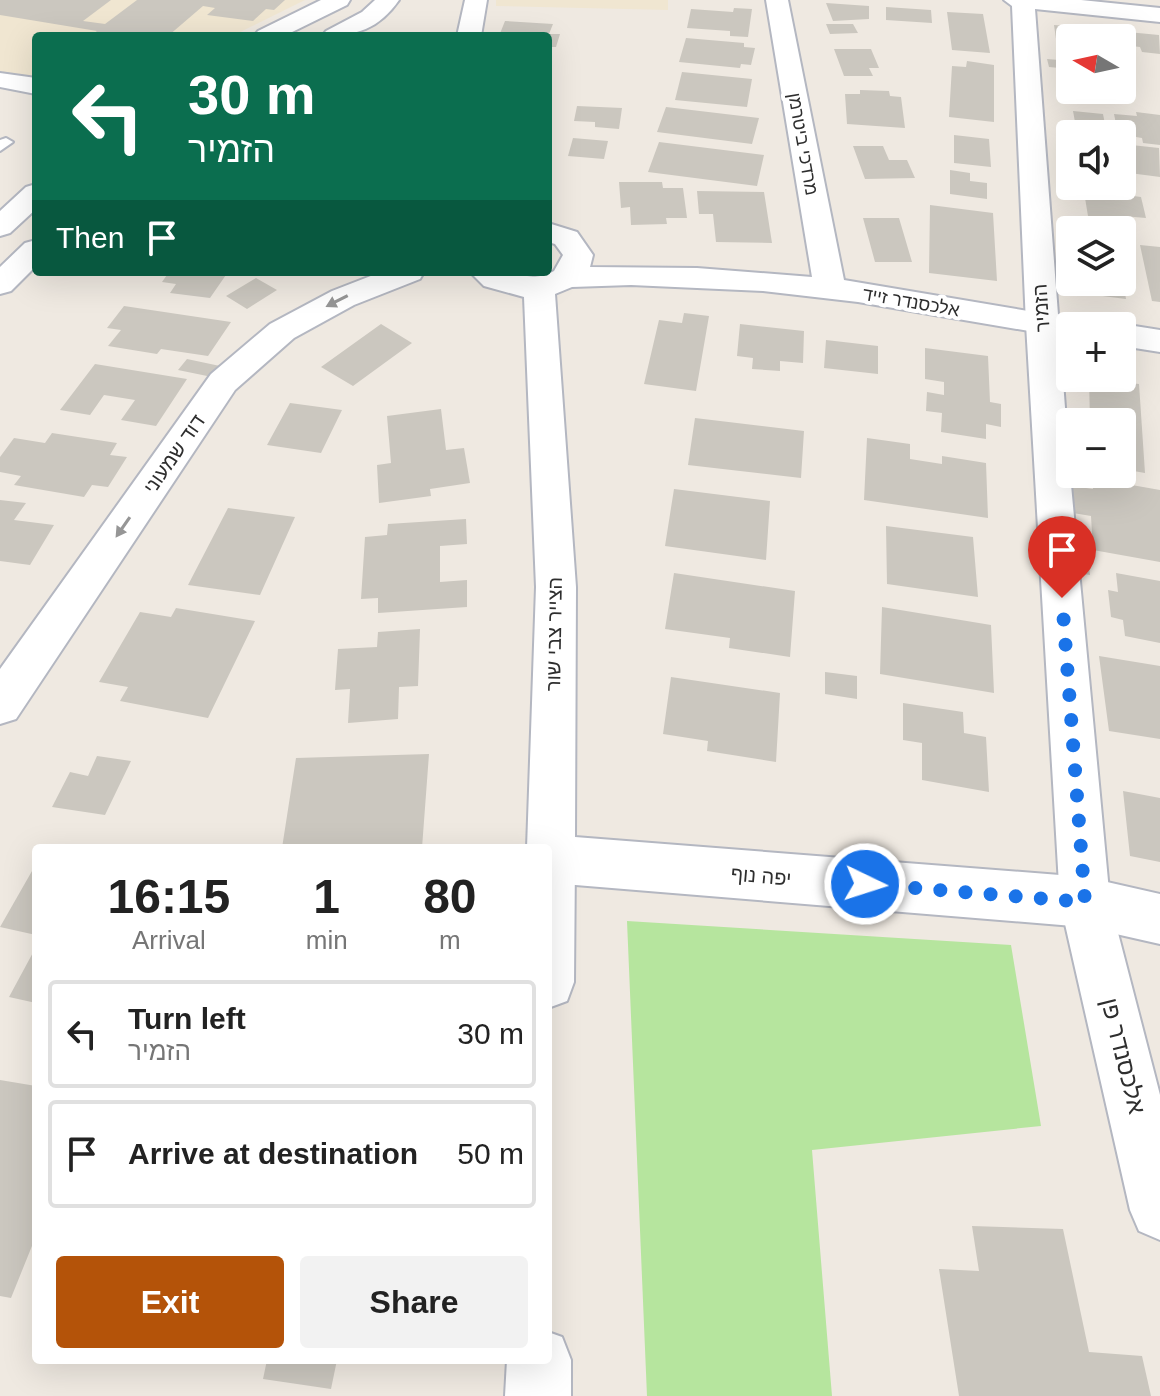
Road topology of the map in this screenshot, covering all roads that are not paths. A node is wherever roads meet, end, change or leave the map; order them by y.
1 (339, 0) edge
2 (388, 0) edge
3 (476, 0) edge
4 (777, 0) edge
5 (1015, 0) edge
6 (1023, 1) edge
7 (1160, 15) edge
8 (274, 32) edge
9 (342, 32) edge
10 (470, 32) edge
11 (0, 80) edge
12 (32, 85) edge
13 (32, 197) edge
14 (0, 227) edge
15 (561, 239) edge
16 (32, 253) edge
17 (399, 276) edge
18 (490, 276) edge
19 (751, 281) junction
20 (553, 282) junction
21 (0, 284) edge
22 (830, 288) junction
23 (1056, 326) edge
24 (1136, 337) edge
25 (1160, 341) edge
26 (1059, 392) edge
27 (0, 705) edge
28 (551, 844) edge
29 (552, 859) edge
30 (1085, 902) junction
31 (1160, 919) edge
32 (1160, 1210) edge
33 (539, 1364) edge
34 (538, 1396) edge

1 - 8 street
2 - 9 street
3 - 10 street
4 - 22 street, מרדכי ביטרמן
5 - 6 street
6 - 7 street
6 - 23 street, הזמיר
11 - 12 street
13 - 14 street
15 - 19 street, אלכסנדר זייד
15 - 20 street, הצייר צבי שור
16 - 21 street
17 -> 27 street, דוד שמעוני
18 - 20 street, אלכסנדר זייד
19 - 20 street, אלכסנדר זייד
19 - 22 street, אלכסנדר זייד
20 - 28 street, הצייר צבי שור
22 - 23 street, אלכסנדר זייד
24 - 25 street
26 - 30 street, הזמיר
29 - 30 street, יפה נוף
30 - 31 street, יפה נוף
30 - 32 street, אלכסנדר פן
33 - 34 street

